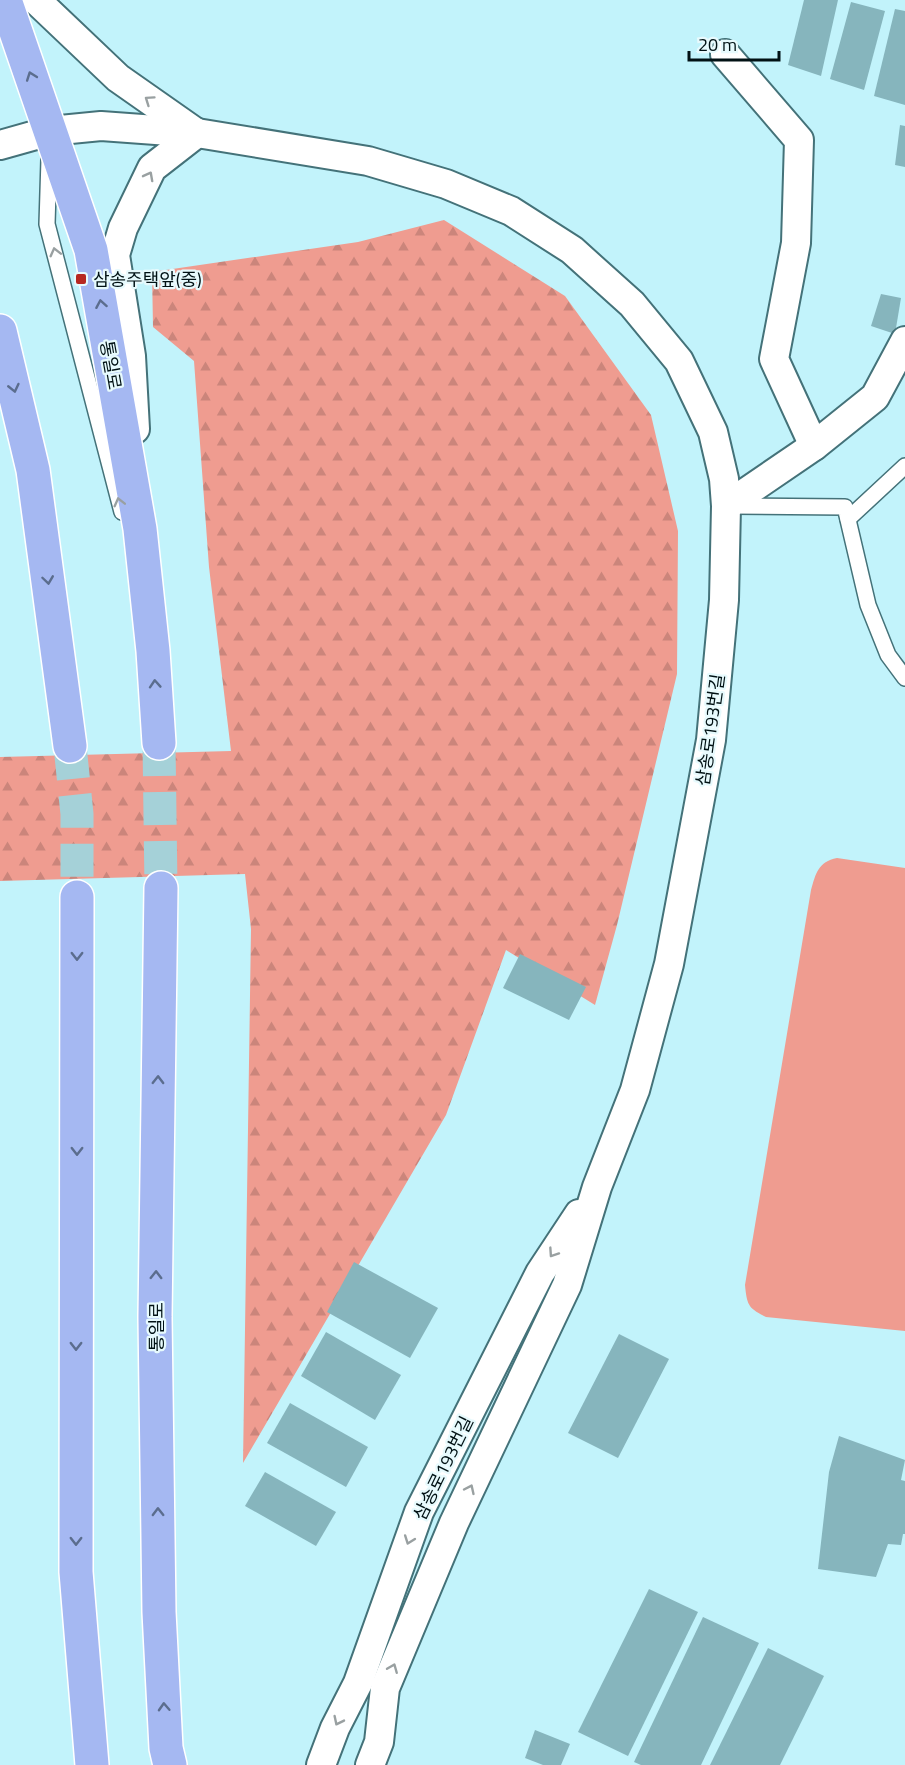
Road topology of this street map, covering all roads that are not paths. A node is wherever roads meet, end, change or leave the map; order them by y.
1 (5, 0) edge
2 (36, 0) edge
3 (725, 54) dead end
4 (50, 131) junction
5 (197, 133) junction
6 (0, 145) edge
7 (0, 331) edge
8 (905, 341) edge
9 (814, 446) junction
10 (905, 466) edge
11 (726, 506) junction
12 (848, 519) junction
13 (140, 529) junction
14 (150, 620) junction
15 (905, 678) edge
16 (159, 743) tunnel mouth
17 (70, 746) tunnel mouth
18 (161, 888) tunnel mouth
19 (77, 897) tunnel mouth
20 (597, 1187) junction
21 (92, 1765) edge
22 (170, 1765) edge
23 (321, 1765) edge
24 (370, 1765) edge

4 -> 1 main road, 통일로
5 -> 2 street
3 - 9 street
4 - 5 street, 삼송로193번길
4 - 6 street, 삼송로193번길
13 -> 4 main road, 통일로
14 -> 4 lane
5 - 11 street, 삼송로193번길
13 -> 5 street
7 -> 17 main road
8 - 9 street
9 - 11 street
10 - 12 lane
11 - 12 lane
11 - 20 street, 삼송로193번길
12 - 15 lane
13 - 14 main road, 통일로
16 -> 14 main road, 통일로
22 -> 18 main road, 통일로
19 -> 21 main road
20 -> 23 street, 삼송로193번길
24 -> 20 street, 삼송로193번길

